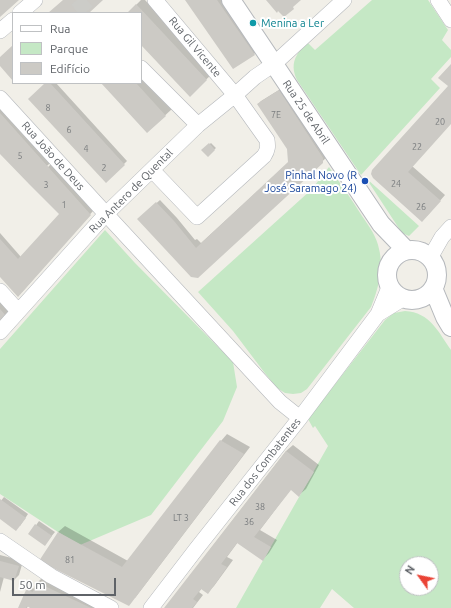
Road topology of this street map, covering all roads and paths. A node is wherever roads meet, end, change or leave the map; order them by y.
1 (35, 0) edge
2 (154, 0) edge
3 (231, 0) edge
4 (344, 0) edge
5 (438, 0) edge
6 (21, 12) edge
7 (451, 20) edge
8 (12, 21) edge
9 (0, 31) edge
10 (274, 64) junction
11 (142, 69) edge
12 (235, 95) junction
13 (0, 98) edge
14 (198, 125) junction
15 (152, 170) junction
16 (106, 214) junction
17 (451, 227) edge
18 (399, 255) junction
19 (430, 258) junction
20 (390, 285) junction
21 (433, 288) junction
22 (0, 291) edge
23 (411, 298) junction
24 (18, 311) junction
25 (378, 314) junction
26 (448, 322) edge
27 (0, 332) edge
28 (300, 418) junction
29 (0, 541) edge
30 (111, 608) edge
31 (151, 608) edge

1 - 6 street
2 - 12 street, Rua Gil Vicente
3 - 10 street, Rua 25 de Abril
4 - 10 street, Rua Antero de Quental
5 - 7 street
8 - 9 street
10 - 12 street, Rua Antero de Quental
10 - 18 street, Rua 25 de Abril
11 - 14 street
12 - 14 street, Rua Antero de Quental
12 - 15 street, Rua Gil Vicente
13 - 16 street, Rua João de Deus
14 - 15 street, Rua Antero de Quental
15 - 16 street, Rua Antero de Quental
16 - 24 street, Rua Antero de Quental
16 - 28 street, Rua João de Deus
17 - 19 street
18 - 19 street
18 - 20 street
19 - 21 street
20 - 23 street
20 - 25 street, Rua dos Combatentes
21 - 23 street
21 - 26 street
22 - 24 street
23 - 25 street, Rua dos Combatentes
23 - 26 street
24 - 27 street, Rua Antero de Quental
25 - 28 street, Rua dos Combatentes
28 - 31 street, Rua dos Combatentes
29 - 30 street

